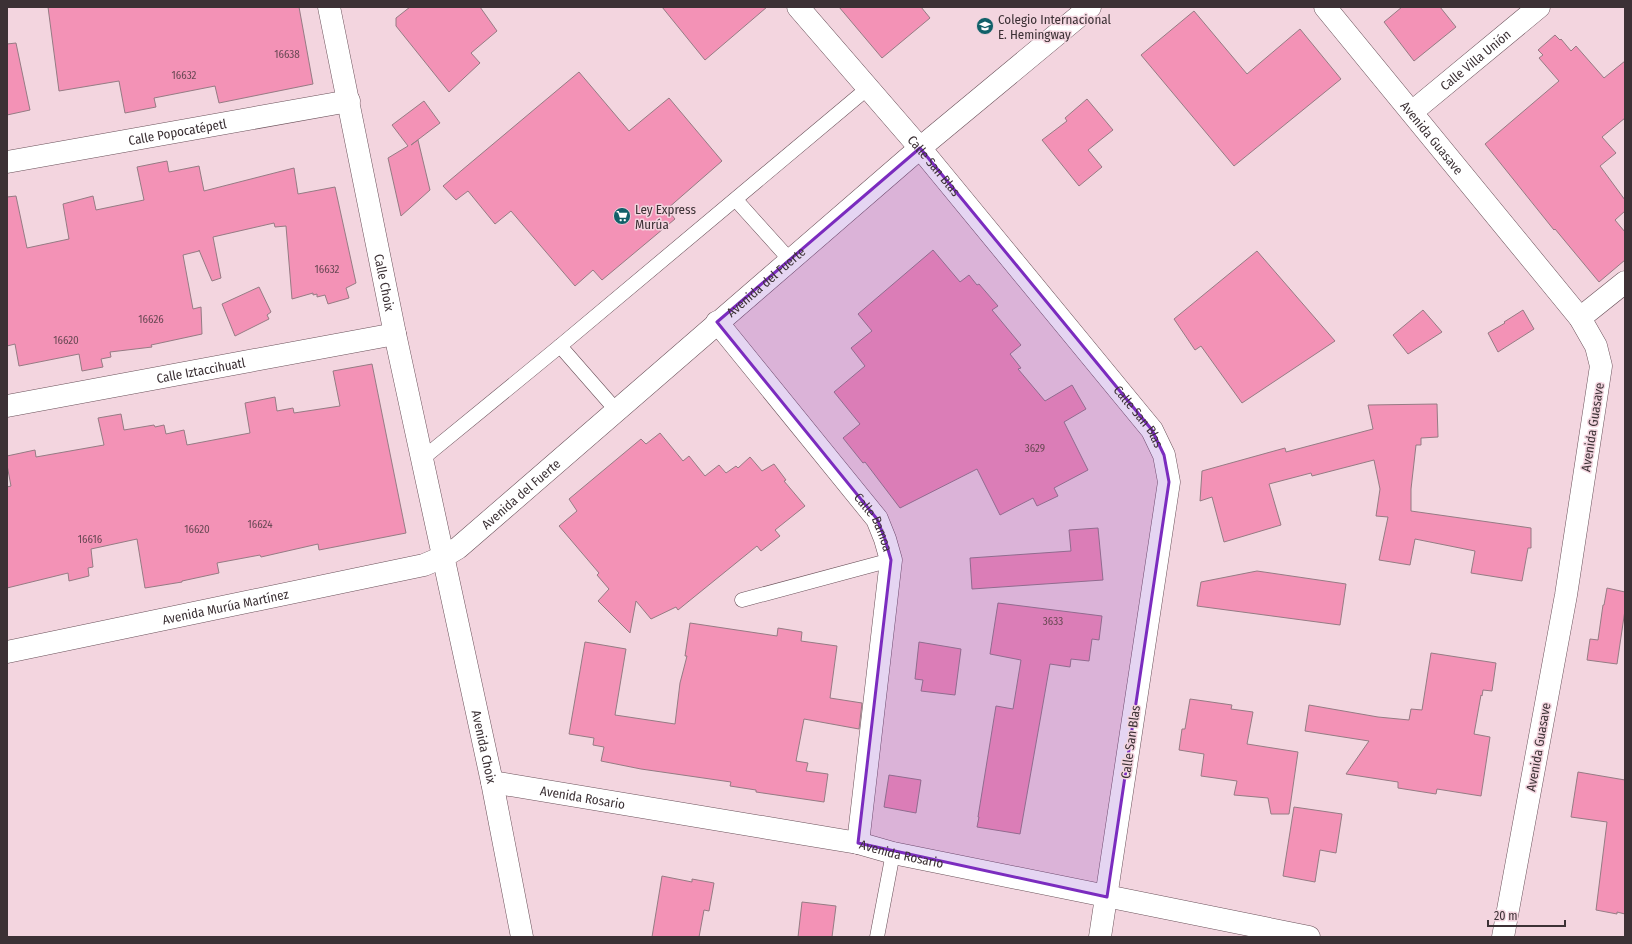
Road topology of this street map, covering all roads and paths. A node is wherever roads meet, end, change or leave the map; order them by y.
1 (329, 7) edge
2 (798, 7) edge
3 (1090, 7) edge
4 (1325, 7) edge
5 (1539, 7) edge
6 (868, 88) junction
7 (349, 101) junction
8 (1412, 112) junction
9 (920, 148) junction
10 (7, 162) edge
11 (736, 200) junction
12 (790, 260) junction
13 (1625, 282) edge
14 (1580, 318) junction
15 (717, 322) junction
16 (395, 334) junction
17 (560, 346) junction
18 (7, 406) edge
19 (616, 410) junction
20 (422, 459) junction
21 (443, 557) junction
22 (890, 560) junction
23 (742, 600) dead end
24 (7, 652) edge
25 (492, 782) junction
26 (858, 843) junction
27 (893, 853) junction
28 (1107, 897) junction
29 (522, 937) edge
30 (877, 937) edge
31 (1100, 937) edge
32 (1309, 937) edge
33 (1503, 937) edge

1 - 7 street, Calle Choix
2 - 6 street, Calle San Blas
3 - 9 street, Avenida del Fuerte
4 - 8 street, Avenida Guasave
5 - 8 street, Calle Villa Unión
6 - 9 street, Calle San Blas
6 - 11 lane
7 - 10 street, Calle Popocatépetl
7 - 16 street, Calle Choix
8 - 14 street, Avenida Guasave
9 - 12 street, Avenida del Fuerte
9 - 28 street, Calle San Blas
11 - 12 lane
11 - 17 lane
12 - 15 street, Avenida del Fuerte
13 - 14 street
14 - 33 street, Avenida Guasave
15 - 19 street, Avenida del Fuerte
15 - 22 street, Calle Bamoa
16 - 18 street, Calle Iztaccihuatl
16 - 20 street, Calle Choix
17 - 19 lane
17 - 20 lane
19 - 21 street, Avenida del Fuerte
20 - 21 street, Calle Choix
21 - 24 street, Avenida Murúa Martínez
21 - 25 street, Avenida Choix
22 - 23 lane
22 - 26 street, Calle Bamoa
25 - 26 street, Avenida Rosario
25 - 29 street, Avenida Choix
26 - 27 street, Avenida Rosario
27 - 28 street, Avenida Rosario
27 - 30 lane
28 - 31 street, Calle San Blas
28 - 32 street, Avenida Rosario

